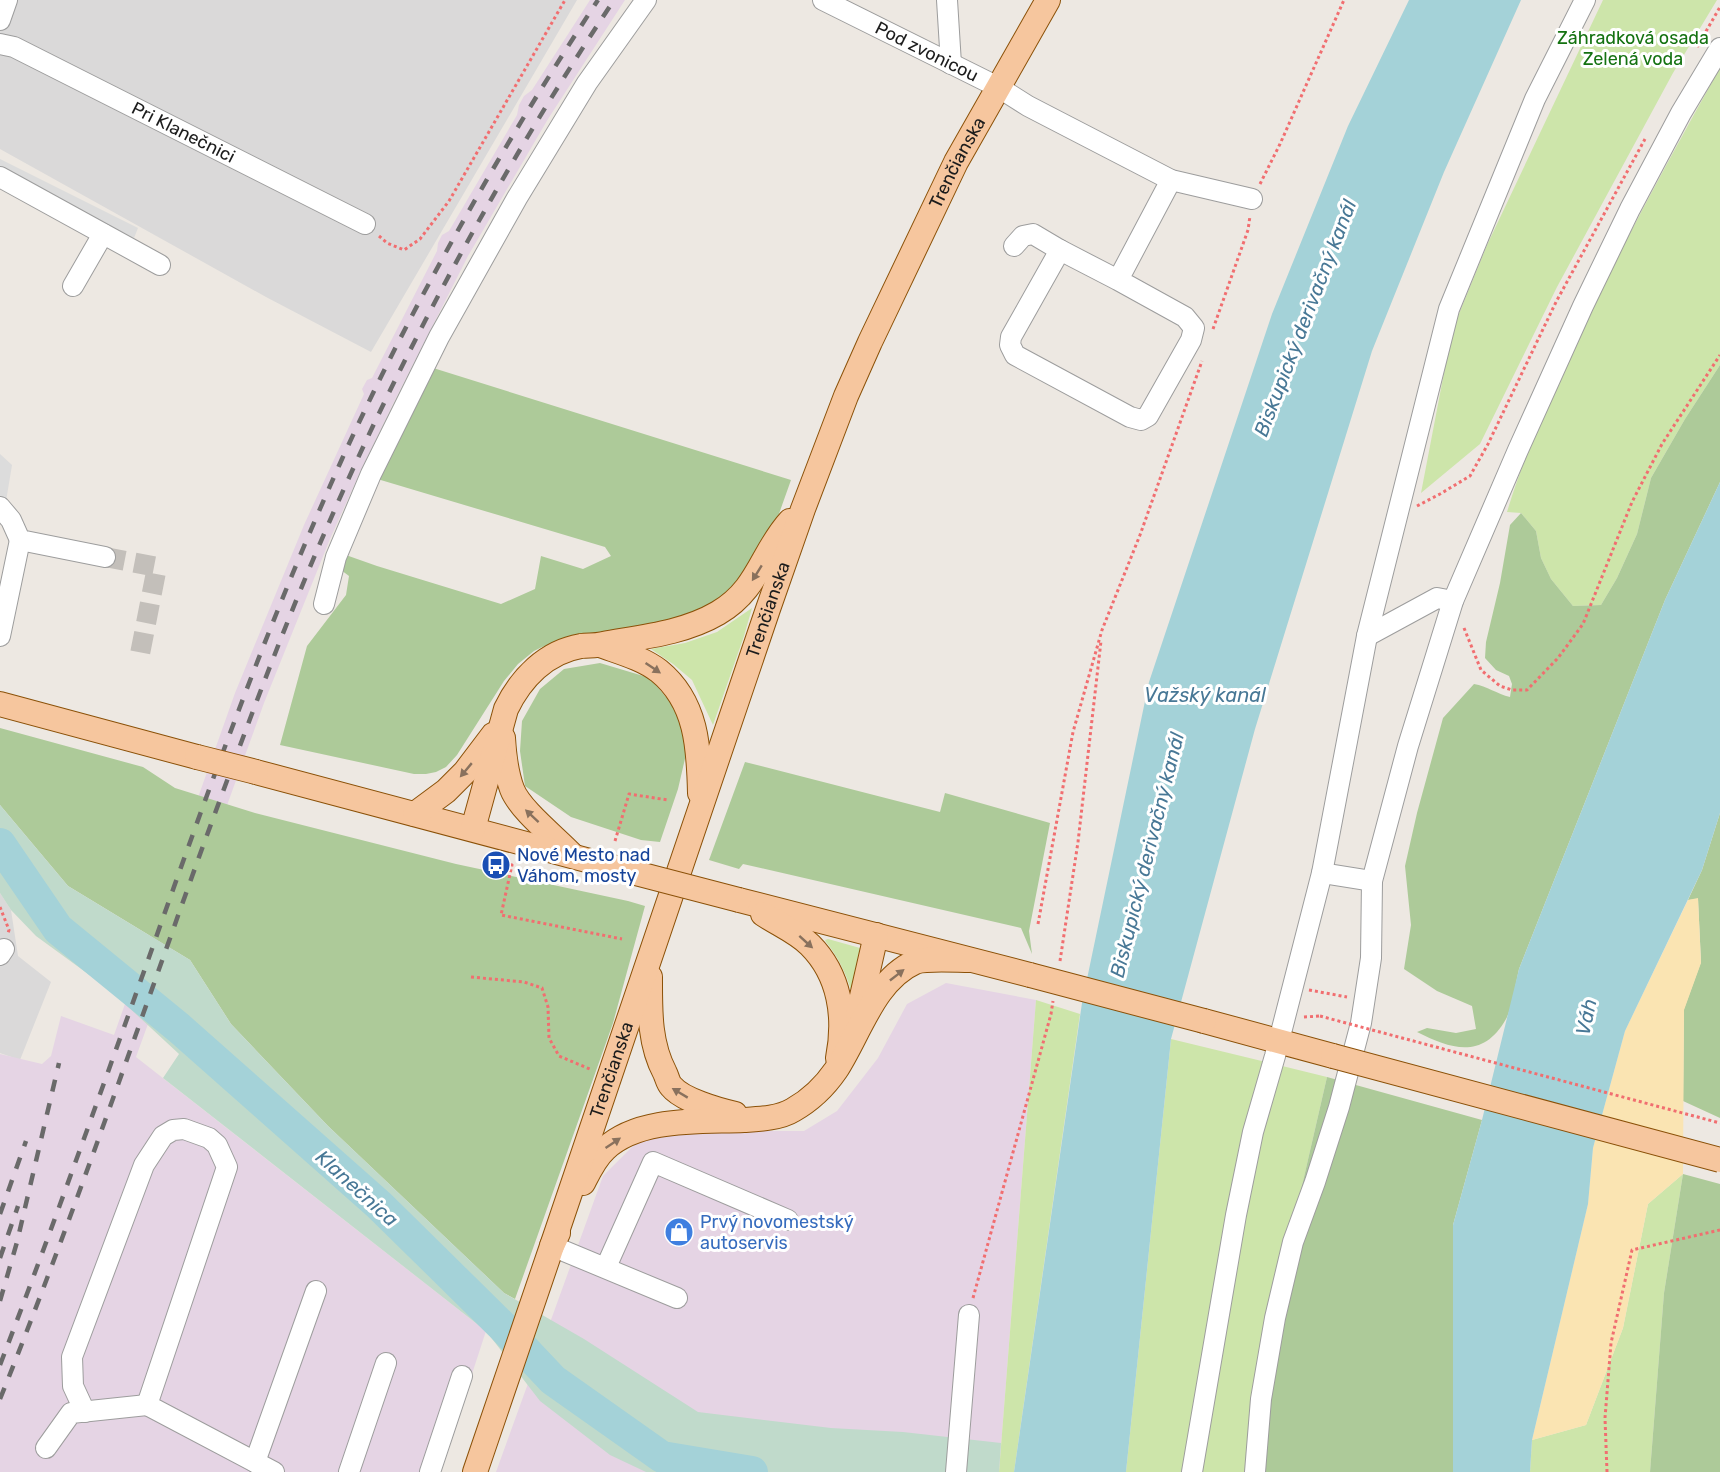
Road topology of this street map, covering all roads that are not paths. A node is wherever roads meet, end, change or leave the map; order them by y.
1 (7, 0) edge
2 (646, 0) edge
3 (823, 0) edge
4 (947, 0) edge
5 (1048, 0) edge
6 (1585, 0) edge
7 (0, 20) edge
8 (0, 44) edge
9 (1720, 48) edge
10 (951, 64) junction
11 (998, 87) junction
12 (0, 177) edge
13 (1171, 180) junction
14 (1252, 199) road end
15 (365, 224) road end
16 (103, 234) junction
17 (1014, 246) dead end
18 (1060, 250) junction
19 (160, 265) dead end
20 (1118, 280) junction
21 (73, 286) dead end
22 (803, 509) junction
23 (6, 514) edge
24 (20, 540) junction
25 (105, 557) tunnel mouth
26 (1453, 601) junction
27 (324, 604) dead end
28 (0, 636) edge
29 (1367, 636) junction
30 (600, 645) junction
31 (0, 704) edge
32 (502, 724) junction
33 (701, 808) junction
34 (415, 814) junction
35 (472, 829) junction
36 (574, 856) junction
37 (1322, 873) junction
38 (1372, 881) junction
39 (739, 900) junction
40 (876, 935) junction
41 (651, 956) junction
42 (969, 960) junction
43 (853, 1040) junction
44 (1278, 1041) junction
45 (835, 1072) junction
46 (755, 1119) junction
47 (1720, 1160) edge
48 (788, 1220) dead end
49 (552, 1246) junction
50 (606, 1267) junction
51 (316, 1291) dead end
52 (677, 1298) dead end
53 (969, 1315) dead end
54 (386, 1363) dead end
55 (462, 1376) dead end
56 (147, 1405) junction
57 (84, 1412) junction
58 (46, 1448) dead end
59 (255, 1462) junction
60 (956, 1464) edge
61 (274, 1472) edge
62 (349, 1472) edge
63 (430, 1472) edge
64 (475, 1472) edge
65 (1192, 1472) edge
66 (1255, 1472) edge

1 - 7 street
2 - 27 street
3 - 10 street, Pod zvonicou
4 - 10 street
5 - 11 main road, Trenčianska
6 - 29 street
8 - 15 street, Pri Klanečnici
9 - 26 street
10 - 11 street, Pod zvonicou
11 - 13 street, Pod zvonicou
11 - 22 main road, Trenčianska
12 - 16 street
13 - 14 street, Pod zvonicou
13 - 20 street
16 - 19 street
16 - 21 street
17 - 18 street
18 - 20 street
18 - 20 street
22 -> 30 main road
22 - 33 main road, Trenčianska
23 - 24 street
24 - 25 street
24 - 28 street
26 - 29 street
26 - 38 street
29 - 37 street
30 - 32 main road
30 -> 33 main road
31 - 34 main road, bridge
32 -> 34 main road
32 - 35 main road
36 -> 32 main road
33 - 41 main road, Trenčianska
34 - 35 main road
35 - 36 main road
36 - 39 main road, bridge
37 - 38 street
37 - 44 street
38 - 66 street
39 - 40 main road
39 -> 45 main road
40 - 42 main road
40 - 43 main road
46 -> 41 main road
41 - 49 main road, Trenčianska
43 -> 42 main road
42 - 44 main road, bridge
43 - 45 main road
44 - 47 main road, bridge
44 - 65 street
45 - 46 main road
49 -> 46 main road
48 - 50 street
49 - 50 street
49 - 64 main road
50 - 52 street
51 - 59 street
53 - 60 street
54 - 62 street
55 - 63 street
56 - 57 street
56 - 57 street
56 - 59 street
57 - 58 street
59 - 61 street

